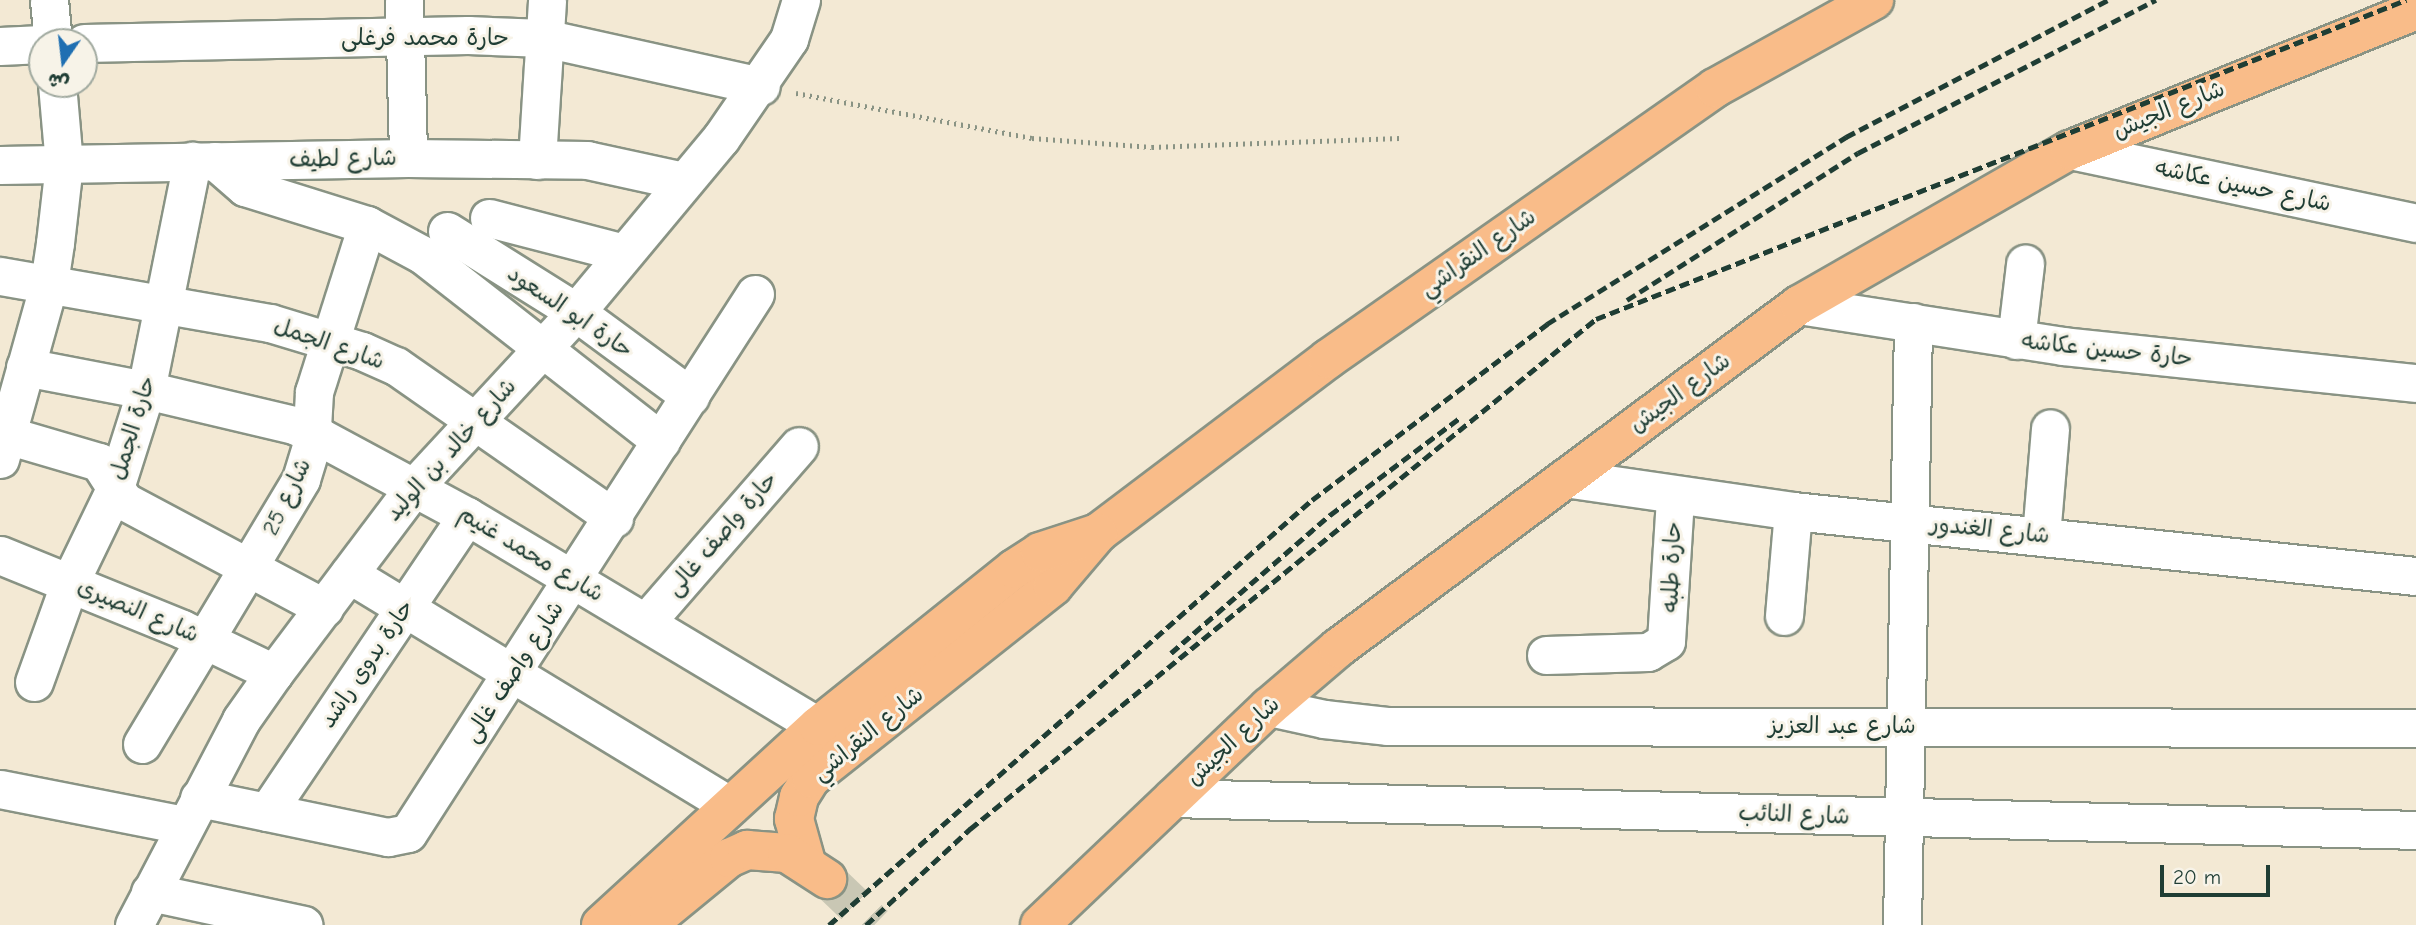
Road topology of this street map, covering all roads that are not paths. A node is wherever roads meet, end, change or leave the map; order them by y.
1 (49, 0) edge
2 (404, 0) edge
3 (547, 0) edge
4 (801, 0) edge
5 (1874, 0) edge
6 (2416, 9) edge
7 (52, 28) edge
8 (406, 37) junction
9 (544, 38) junction
10 (98, 43) edge
11 (28, 45) edge
12 (0, 46) edge
13 (761, 86) junction
14 (58, 98) edge
15 (2070, 150) junction
16 (408, 158) junction
17 (537, 160) junction
18 (203, 161) junction
19 (64, 164) junction
20 (0, 165) edge
21 (683, 181) junction
22 (489, 218) dead end
23 (2416, 223) edge
24 (368, 225) junction
25 (447, 231) dead end
26 (624, 253) junction
27 (2025, 264) dead end
28 (0, 276) edge
29 (48, 283) junction
30 (755, 294) dead end
31 (165, 303) junction
32 (1799, 305) junction
33 (576, 312) junction
34 (1913, 323) junction
35 (331, 340) junction
36 (2016, 340) junction
37 (541, 350) junction
38 (25, 367) junction
39 (2416, 383) edge
40 (146, 390) junction
41 (690, 396) junction
42 (475, 422) junction
43 (2050, 428) dead end
44 (312, 433) junction
45 (662, 441) junction
46 (2, 442) edge
47 (799, 446) dead end
48 (1565, 478) junction
49 (415, 486) junction
50 (114, 491) junction
51 (1675, 496) junction
52 (1793, 511) junction
53 (467, 516) junction
54 (614, 518) junction
55 (1911, 522) junction
56 (1098, 533) junction
57 (2041, 536) junction
58 (0, 555) edge
59 (251, 568) junction
60 (349, 574) junction
61 (2416, 576) edge
62 (574, 578) junction
63 (70, 582) junction
64 (406, 607) junction
65 (324, 608) junction
66 (1784, 616) dead end
67 (646, 622) junction
68 (205, 639) junction
69 (1546, 655) dead end
70 (274, 673) junction
71 (512, 673) junction
72 (34, 682) dead end
73 (1269, 707) junction
74 (818, 726) junction
75 (1904, 726) junction
76 (2416, 728) edge
77 (142, 744) dead end
78 (0, 789) edge
79 (1172, 798) junction
80 (730, 806) junction
81 (191, 811) junction
82 (267, 812) junction
83 (1905, 818) junction
84 (2416, 830) edge
85 (150, 892) junction
86 (134, 925) edge
87 (304, 925) edge
88 (601, 925) edge
89 (647, 925) edge
90 (1040, 925) edge
91 (1902, 925) edge

1 - 7 street
2 - 8 street
3 - 9 street
4 - 13 street, شارع خالد بن الوليد
5 - 56 main road, شارع النقراشي
6 - 15 main road, شارع الجيش
8 - 9 street, حارة محمد فرغلى
8 - 10 street, حارة محمد فرغلى
8 - 16 street
9 - 13 street, حارة محمد فرغلى
9 - 17 street
11 - 12 street
13 - 21 street, شارع خالد بن الوليد
14 - 19 street
15 - 23 street, شارع حسين عكاشه
15 - 32 main road, شارع الجيش
16 - 17 street, شارع لطيف
16 - 18 street, شارع لطيف
17 - 21 street, شارع لطيف
18 - 19 street, شارع لطيف
18 - 24 street
18 - 31 street, حارة الجمل
19 - 20 street, شارع لطيف
19 - 29 street
21 - 26 street, شارع خالد بن الوليد
22 - 26 street
24 - 35 street, شارع 25
24 - 37 street
25 - 33 street, حارة ابو السعود
26 - 33 street, شارع خالد بن الوليد
27 - 36 street
28 - 29 street, شارع الجمل
29 - 31 street, شارع الجمل
29 - 38 street
30 - 41 street, شارع واصف غالى
31 - 35 street, شارع الجمل
31 - 40 street, حارة الجمل
32 - 34 street, حارة حسين عكاشه
32 - 48 main road, شارع الجيش
33 - 37 street, شارع خالد بن الوليد
33 - 41 street, حارة ابو السعود
34 - 36 street, حارة حسين عكاشه
34 - 55 street
35 - 42 street, شارع الجمل
35 - 44 street, شارع 25
36 - 39 street, حارة حسين عكاشه
37 - 42 street, شارع خالد بن الوليد
37 - 45 street
38 - 40 street, شارع محمد غنيم
38 - 46 street
40 - 44 street, شارع محمد غنيم
40 - 50 street, حارة الجمل
41 - 45 street, شارع واصف غالى
42 - 49 street, شارع خالد بن الوليد
42 - 54 street, شارع الجمل
43 - 57 street
44 - 49 street, شارع محمد غنيم
44 - 59 street, شارع 25
45 - 54 street, شارع واصف غالى
46 - 50 street
47 - 67 street, حارة واصف غالى
48 - 51 street, شارع الغندور
48 - 73 main road, شارع الجيش
49 - 53 street, شارع محمد غنيم
49 - 60 street, شارع خالد بن الوليد
50 - 59 street
50 - 63 street, حارة الجمل
51 - 52 street, شارع الغندور
51 - 69 street, حارة طلبه
52 - 55 street, شارع الغندور
52 - 66 street
53 - 62 street, شارع محمد غنيم
53 - 64 street, حارة بدوى راشد
54 - 62 street, شارع واصف غالى
55 - 57 street, شارع الغندور
55 - 75 street
56 - 74 main road, شارع النقراشي
56 - 89 main road, شارع النقراشي
57 - 61 street, شارع الغندور
58 - 63 street, شارع النصيرى
59 - 65 street
59 - 68 street, شارع 25
60 - 64 street
60 - 65 street, شارع خالد بن الوليد
62 - 67 street, شارع محمد غنيم
62 - 71 street, شارع واصف غالى
63 - 68 street, شارع النصيرى
63 - 72 street, حارة الجمل
64 - 71 street
64 - 82 street, حارة بدوى راشد
65 - 70 street, شارع خالد بن الوليد
67 - 74 street, شارع محمد غنيم
68 - 70 street, شارع النصيرى
68 - 77 street, شارع 25
70 - 81 street, شارع خالد بن الوليد
71 - 80 street
71 - 82 street, شارع واصف غالى
73 - 75 street, شارع عبد العزيز
73 - 79 main road, شارع الجيش
74 - 80 main road, شارع النقراشي
75 - 76 street, شارع عبد العزيز
75 - 83 street
78 - 81 street, شارع واصف غالى
79 - 83 street, شارع النائب
79 - 90 main road, شارع الجيش
80 - 88 main road, شارع النقراشي
81 - 82 street, شارع واصف غالى
81 - 85 street, شارع خالد بن الوليد
83 - 84 street, شارع النائب
83 - 91 street
85 - 86 street, شارع خالد بن الوليد
85 - 87 street

